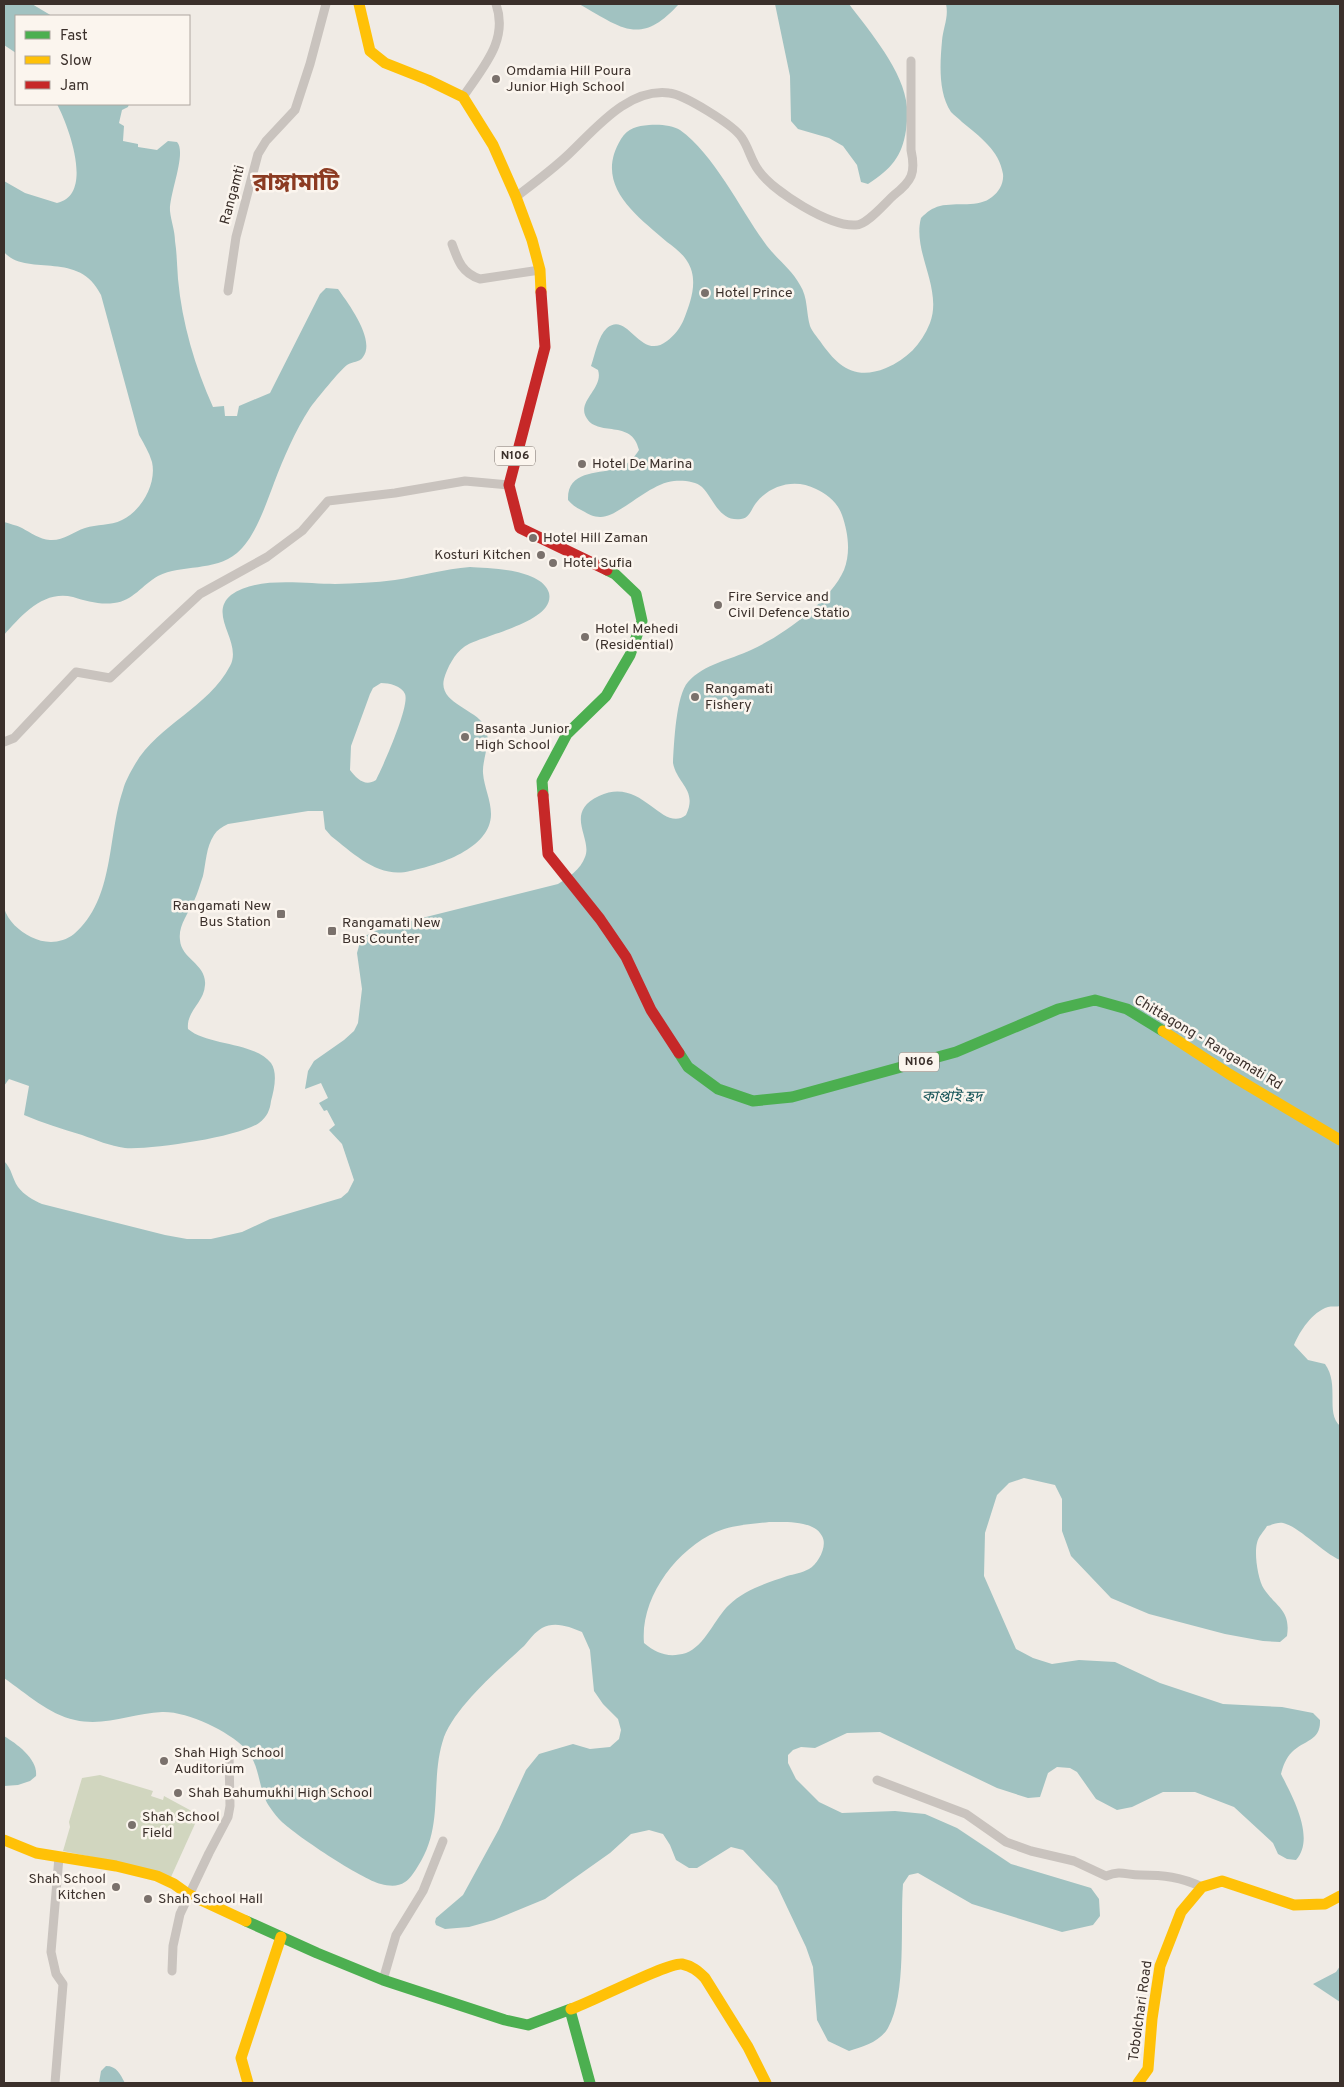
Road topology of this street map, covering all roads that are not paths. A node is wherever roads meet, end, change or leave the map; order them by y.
1 (326, 4) edge
2 (358, 4) edge
3 (496, 4) edge
4 (911, 61) dead end
5 (463, 97) junction
6 (516, 197) junction
7 (452, 244) dead end
8 (540, 270) junction
9 (228, 291) dead end
10 (508, 485) junction
11 (4, 742) edge
12 (1340, 1140) edge
13 (229, 1756) dead end
14 (877, 1780) dead end
15 (4, 1840) edge
16 (443, 1841) dead end
17 (59, 1857) junction
18 (1202, 1887) junction
19 (188, 1894) junction
20 (1340, 1896) edge
21 (281, 1937) junction
22 (172, 1971) dead end
23 (383, 1980) junction
24 (570, 2010) junction
25 (55, 2083) edge
26 (248, 2083) edge
27 (590, 2083) edge
28 (766, 2083) edge
29 (1138, 2083) edge

1 - 9 street, Rangamti
2 - 5 main road
3 - 5 street
4 - 6 street
5 - 6 main road, N106
6 - 8 main road, N106
7 - 8 street
8 - 10 main road, N106
10 - 11 street
10 - 12 main road, Chittagong - Rangamati Rd / N106
13 - 19 street
14 - 18 street
15 - 17 main road
16 - 23 street
17 - 19 main road
17 - 25 street
18 - 20 main road
18 - 29 main road, Tobolchari Road
19 - 21 main road
19 - 22 street
21 - 23 main road
21 - 26 main road
23 - 24 main road
24 - 27 main road
24 - 28 main road

